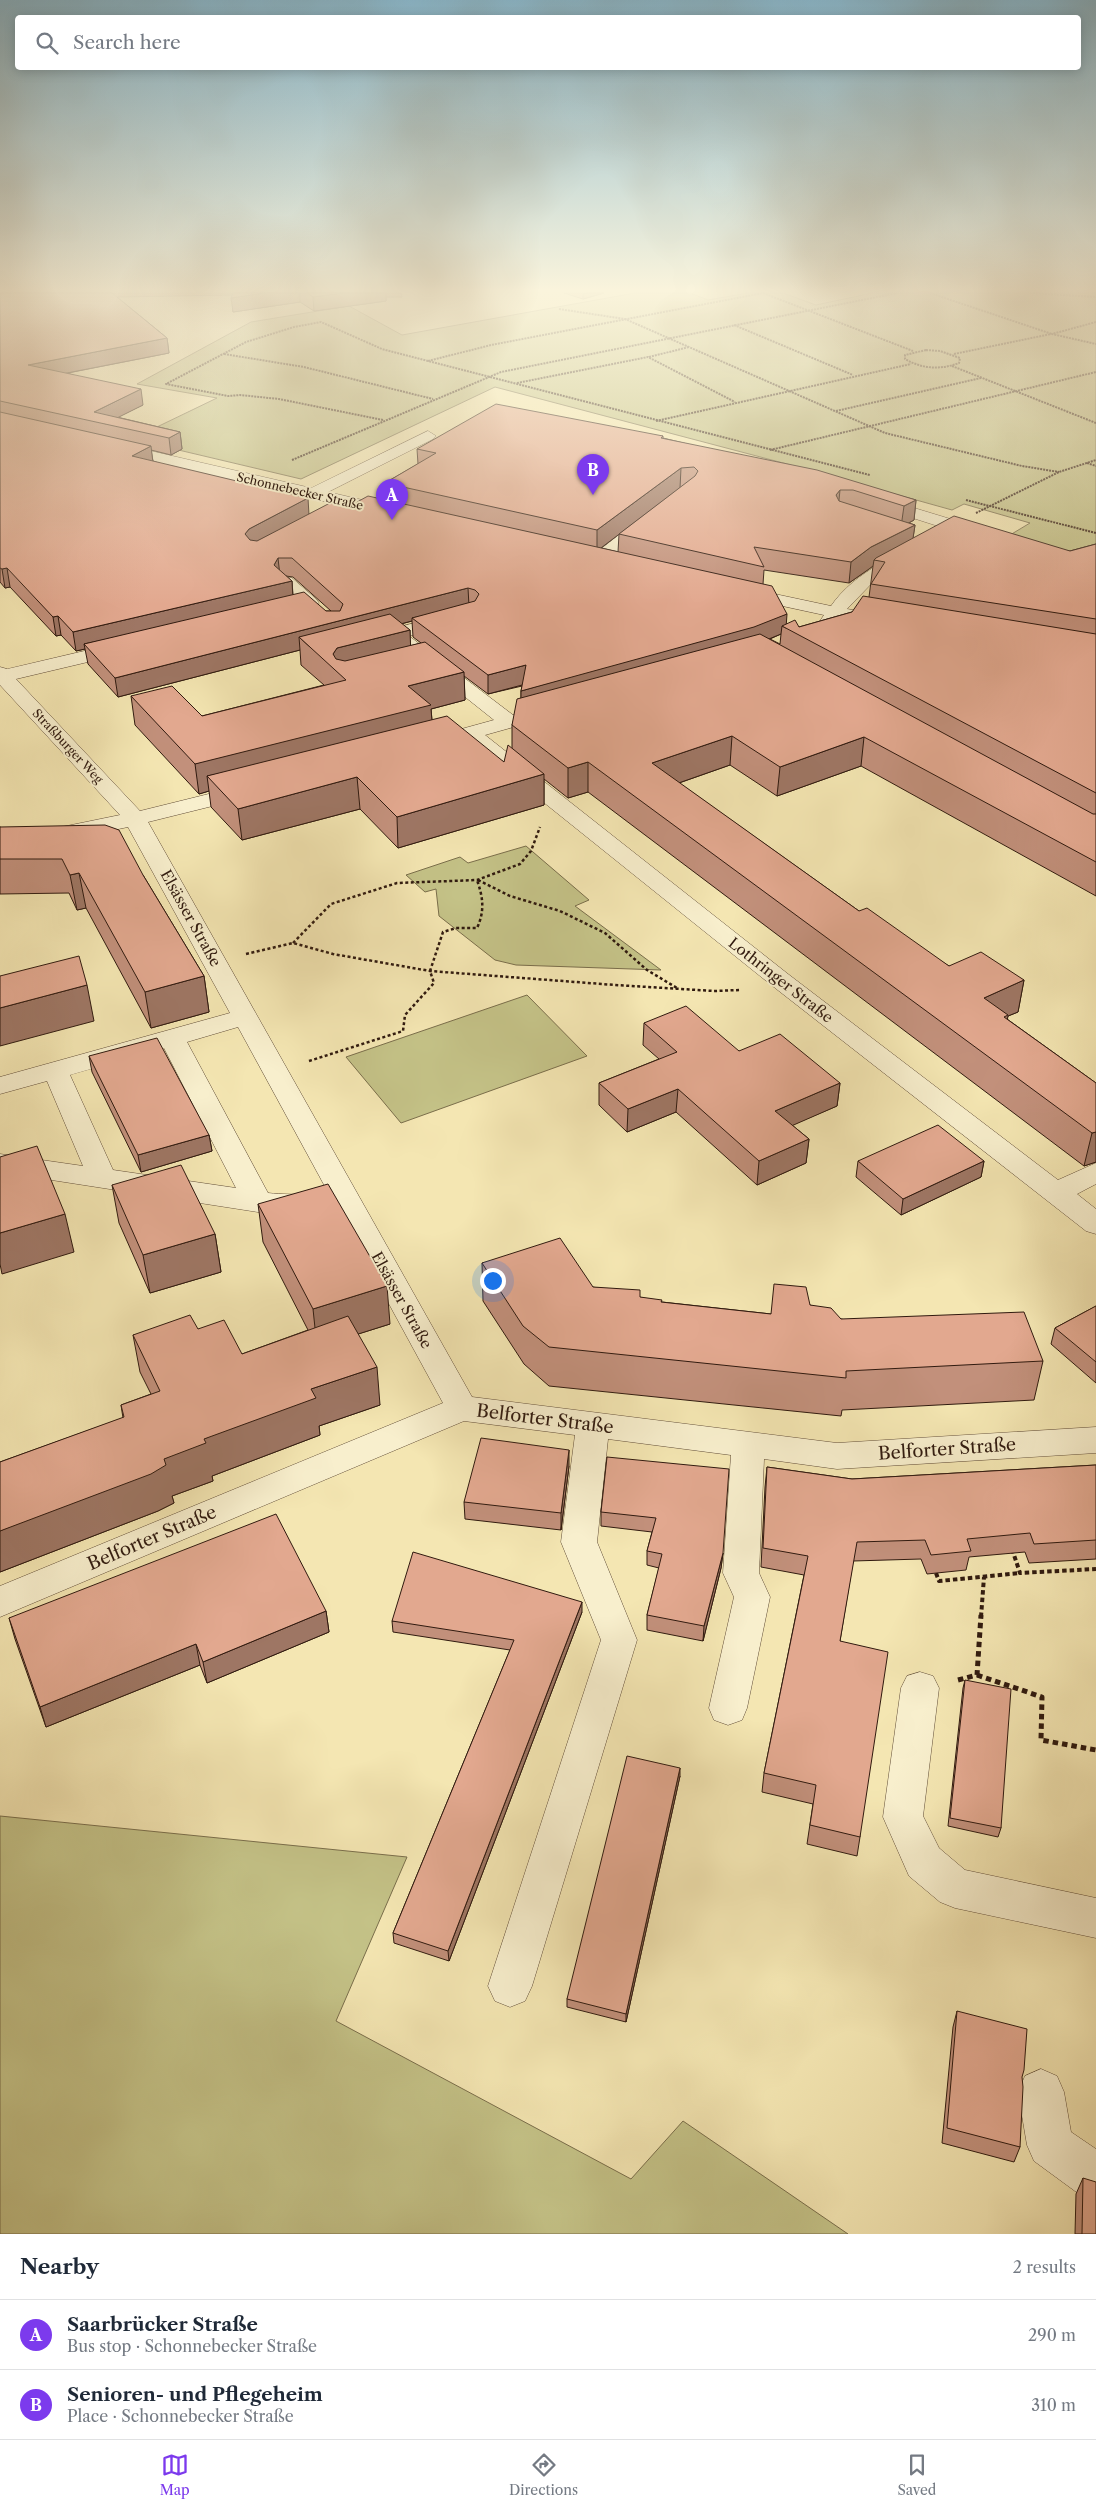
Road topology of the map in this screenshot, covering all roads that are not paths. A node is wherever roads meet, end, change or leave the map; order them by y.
1 (428, 436) dead end
2 (103, 445) edge
3 (312, 494) junction
4 (860, 496) dead end
5 (349, 502) junction
6 (665, 509) edge
7 (332, 512) edge
8 (409, 516) edge
9 (941, 536) junction
10 (914, 538) edge
11 (579, 555) edge
12 (598, 560) junction
13 (617, 564) edge
14 (286, 582) edge
15 (731, 589) edge
16 (292, 608) edge
17 (835, 612) junction
18 (469, 614) edge
19 (903, 623) edge
20 (812, 631) edge
21 (395, 634) junction
22 (376, 638) edge
23 (143, 643) edge
24 (1, 675) edge
25 (564, 706) edge
26 (508, 722) junction
27 (470, 733) junction
28 (413, 747) edge
29 (260, 787) edge
30 (135, 819) junction
31 (0, 844) edge
32 (246, 1017) junction
33 (172, 1038) junction
34 (55, 1070) junction
35 (0, 1086) edge
36 (0, 1162) edge
37 (1096, 1172) edge
38 (102, 1178) junction
39 (342, 1192) junction
40 (1056, 1193) junction
41 (258, 1202) junction
42 (1096, 1224) edge
43 (462, 1408) junction
44 (593, 1425) junction
45 (1096, 1440) edge
46 (748, 1444) junction
47 (0, 1602) edge
48 (920, 1688) road end
49 (728, 1708) dead end
50 (1096, 1918) edge
51 (510, 1986) dead end
52 (1041, 2092) dead end
53 (1096, 2177) edge

1 - 3 street
2 - 3 street, Schonnebecker Straße
3 - 5 street, Schonnebecker Straße
4 - 9 street
5 - 7 street
5 - 8 street, Schonnebecker Straße
6 - 12 street
9 - 10 street
9 - 17 street
11 - 12 street
12 - 13 street
14 - 16 street
15 - 17 street
17 - 19 street
17 - 20 street
18 - 21 street
21 - 22 street
21 - 26 street
23 - 24 street
24 - 30 street, Straßburger Weg
25 - 26 street
26 - 27 street
27 - 28 street
27 - 40 street, Lothringer Straße
29 - 30 street
30 - 31 street
30 - 32 street, Elsässer Straße
32 - 33 street
32 - 39 street, Elsässer Straße
33 - 34 street
33 - 41 street
34 - 35 street
34 - 38 street
36 - 38 street
37 - 40 street
38 - 41 street
39 - 41 street
39 - 43 street, Elsässer Straße
40 - 42 street, Lothringer Straße
43 - 44 street, Belforter Straße
43 - 47 street, Belforter Straße
44 - 46 street, Belforter Straße
44 - 51 street
45 - 46 street, Belforter Straße
46 - 49 street
48 - 50 street
52 - 53 street

